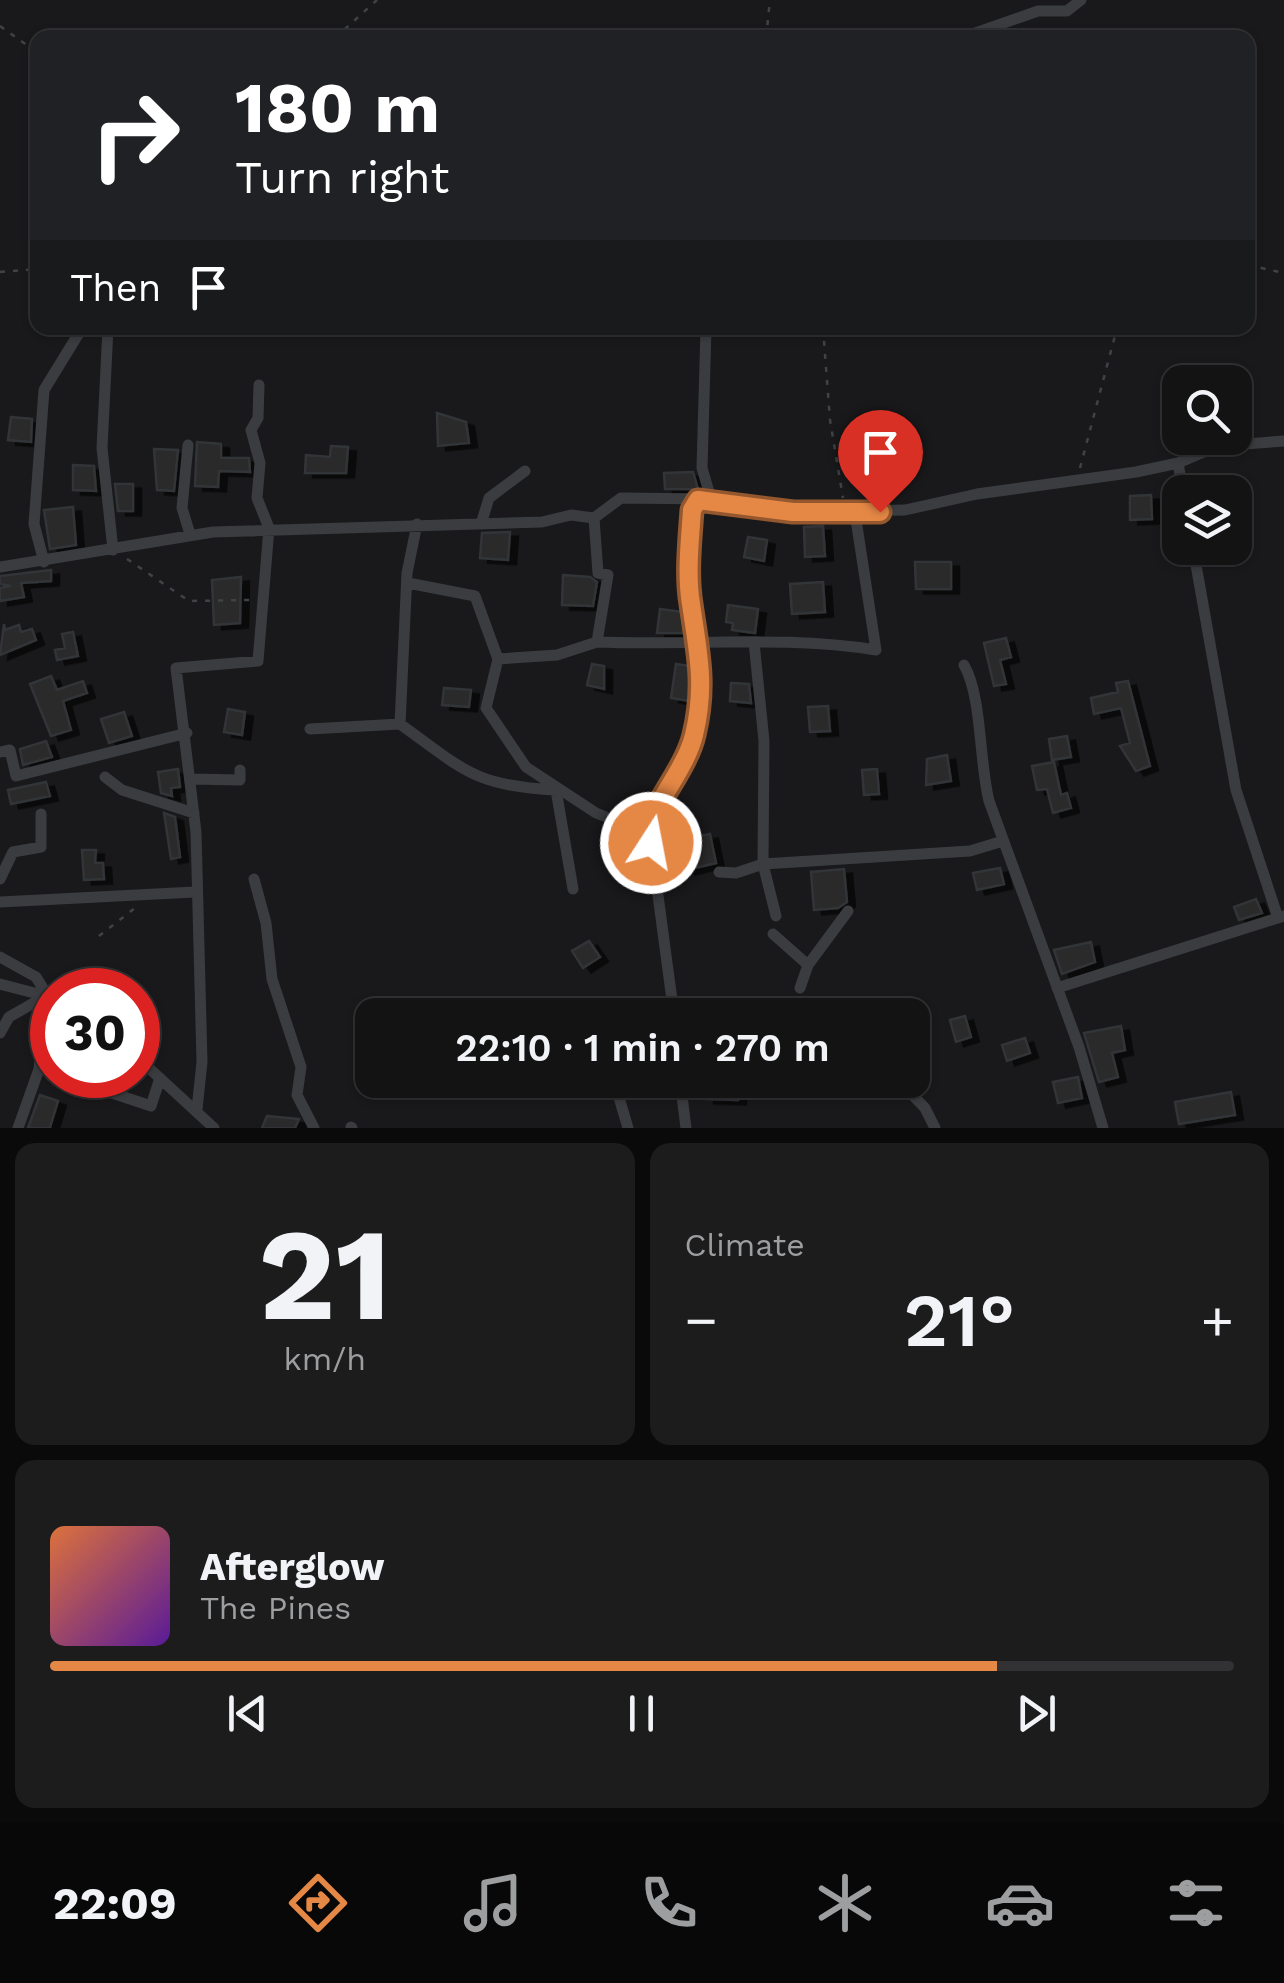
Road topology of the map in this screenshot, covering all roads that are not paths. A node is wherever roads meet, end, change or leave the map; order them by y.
1 (1081, 0) edge
2 (984, 30) edge
3 (77, 335) edge
4 (108, 335) edge
5 (706, 335) edge
6 (259, 384) dead end
7 (1284, 441) edge
8 (188, 445) dead end
9 (1178, 463) junction
10 (525, 471) dead end
11 (1180, 475) edge
12 (704, 500) junction
13 (852, 513) junction
14 (594, 518) junction
15 (417, 524) junction
16 (481, 524) junction
17 (269, 528) junction
18 (190, 534) junction
19 (113, 550) junction
20 (44, 562) junction
21 (1196, 565) edge
22 (0, 567) edge
23 (408, 583) junction
24 (596, 642) junction
25 (754, 642) junction
26 (698, 644) junction
27 (498, 659) junction
28 (964, 665) dead end
29 (400, 724) junction
30 (310, 729) dead end
31 (186, 733) junction
32 (0, 752) edge
33 (240, 770) dead end
34 (104, 777) dead end
35 (192, 778) junction
36 (556, 790) junction
37 (41, 814) dead end
38 (194, 814) junction
39 (646, 832) junction
40 (1003, 840) junction
41 (763, 864) junction
42 (719, 872) dead end
43 (0, 879) edge
44 (254, 879) dead end
45 (574, 889) dead end
46 (195, 892) junction
47 (0, 902) edge
48 (848, 911) dead end
49 (776, 916) dead end
50 (1281, 917) edge
51 (773, 934) dead end
52 (0, 957) edge
53 (808, 965) junction
54 (30, 974) edge
55 (0, 984) edge
56 (800, 988) dead end
57 (1058, 988) junction
58 (30, 992) edge
59 (673, 998) edge
60 (30, 1007) edge
61 (0, 1033) edge
62 (160, 1078) edge
63 (30, 1092) edge
64 (127, 1098) edge
65 (154, 1098) edge
66 (619, 1098) edge
67 (682, 1098) edge
68 (915, 1098) edge
69 (198, 1108) junction
70 (18, 1128) edge
71 (214, 1128) edge
72 (314, 1128) edge
73 (628, 1128) edge
74 (686, 1128) edge
75 (935, 1128) edge
76 (1102, 1128) edge

1 - 2 street
3 - 20 street
4 - 19 street
5 - 12 street
6 - 17 street
7 - 9 street
8 - 18 street
9 - 11 street
9 - 13 street
10 - 16 street
12 - 13 street
12 - 14 street
12 - 26 street
13 - 25 street
14 - 16 street
14 - 24 street
15 - 16 street
15 - 17 street
15 - 23 street
17 - 18 street
17 - 31 street
18 - 19 street
19 - 20 street
20 - 22 street
21 - 50 street
23 - 27 street
23 - 29 street
24 - 26 street
24 - 27 street
25 - 26 street
25 - 41 street
26 - 39 street
27 - 36 street
28 - 40 street
29 - 30 street
29 - 36 street
31 - 32 street
31 - 35 street
33 - 35 street
34 - 38 street
35 - 38 street
36 - 39 street
36 - 45 street
37 - 43 street
38 - 46 street
39 - 59 street
40 - 41 street
40 - 57 street
41 - 42 street
41 - 49 street
44 - 72 street
46 - 47 street
46 - 69 street
48 - 53 street
50 - 57 street
51 - 53 street
52 - 54 street
53 - 56 street
55 - 58 street
57 - 76 street
60 - 61 street
62 - 69 street
63 - 70 street
64 - 65 street
66 - 73 street
67 - 74 street
68 - 75 street
69 - 71 street

